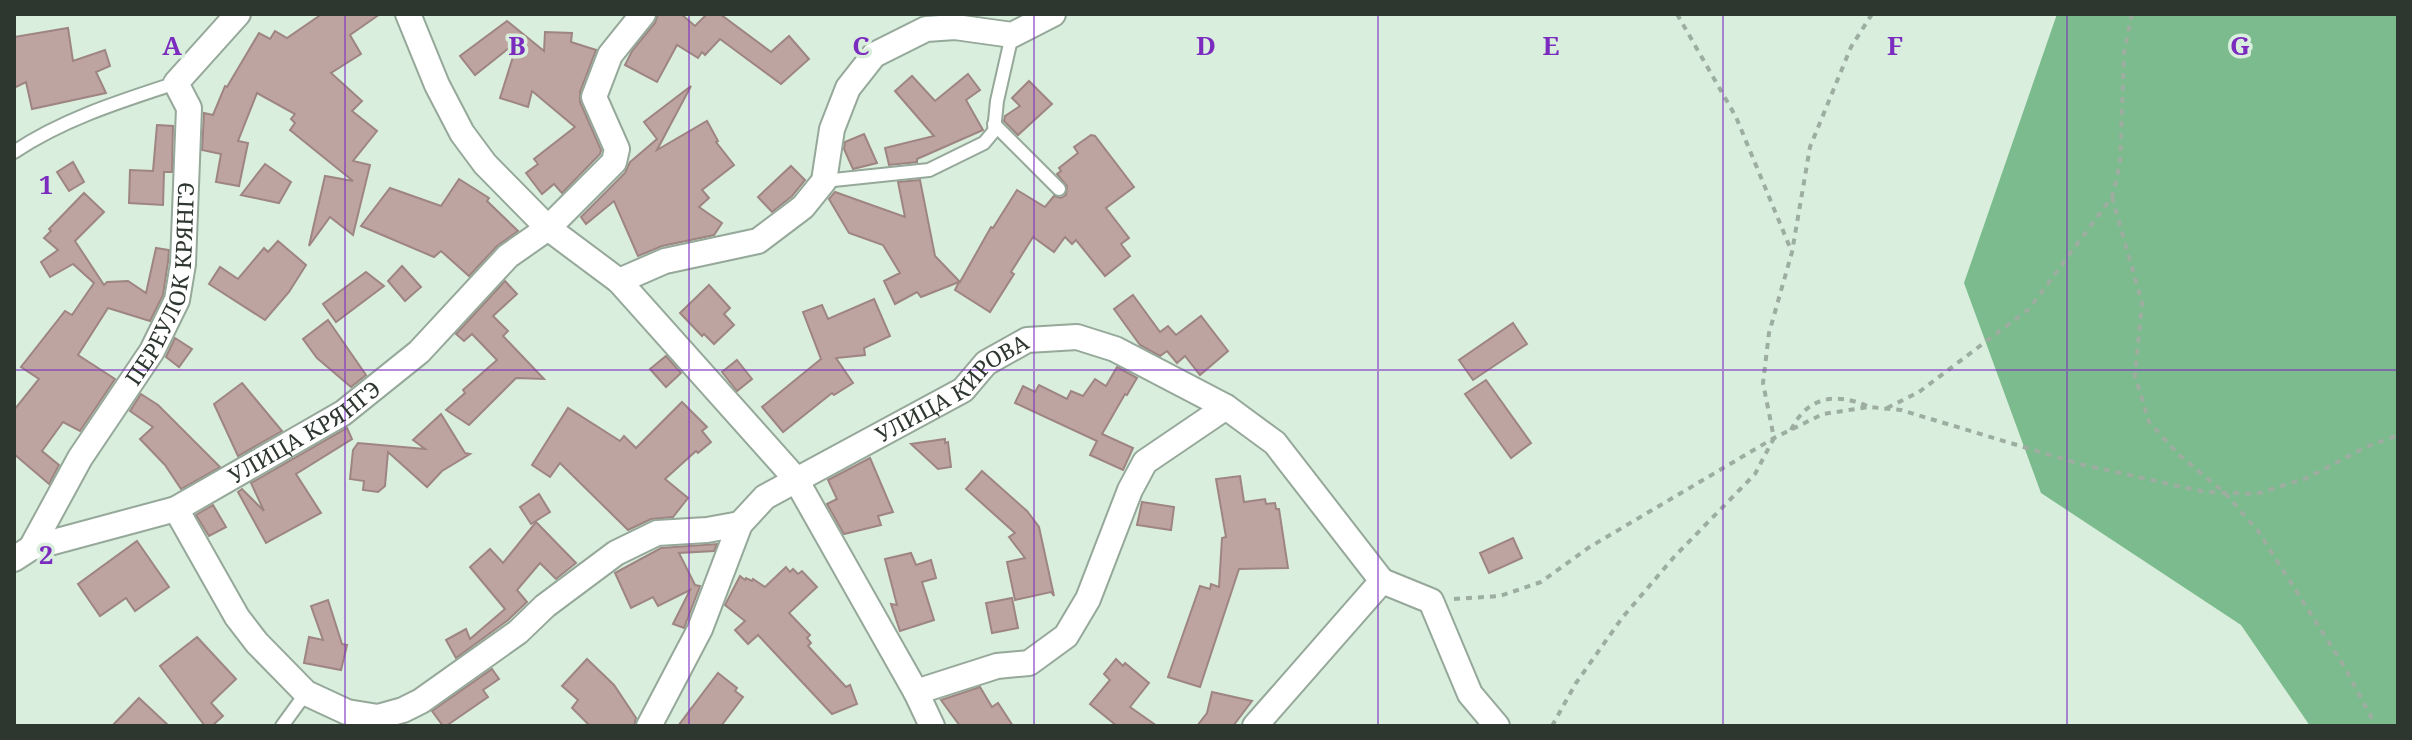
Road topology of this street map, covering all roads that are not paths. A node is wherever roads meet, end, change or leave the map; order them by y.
1 (238, 14) edge
2 (408, 14) edge
3 (643, 14) edge
4 (1053, 14) edge
5 (1012, 35) junction
6 (176, 83) junction
7 (994, 124) junction
8 (14, 152) edge
9 (824, 181) junction
10 (1059, 189) dead end
11 (548, 228) junction
12 (619, 281) junction
13 (1226, 407) junction
14 (795, 478) junction
15 (176, 509) junction
16 (740, 524) junction
17 (22, 553) edge
18 (1382, 581) junction
19 (916, 692) junction
20 (306, 693) junction
21 (282, 726) edge
22 (649, 726) edge
23 (932, 726) edge
24 (1255, 726) edge
25 (1497, 726) edge

1 - 6 street
2 - 11 street
3 - 11 street, УЛИЦА КРЯНГЭ
4 - 5 street
5 - 7 lane
5 - 9 street
6 - 8 lane
6 - 17 street, ПЕРЕУЛОК КРЯНГЭ
7 - 9 lane
7 - 10 lane
9 - 12 street
11 - 12 street
11 - 15 street, УЛИЦА КРЯНГЭ
12 - 14 street
13 - 14 street, УЛИЦА КИРОВА
13 - 18 street, УЛИЦА КИРОВА
13 - 19 street
14 - 16 street, УЛИЦА КИРОВА
14 - 19 street
15 - 17 street, УЛИЦА КРЯНГЭ
15 - 20 street
16 - 20 street
16 - 22 street
18 - 24 street
18 - 25 street
19 - 23 street
20 - 21 lane

